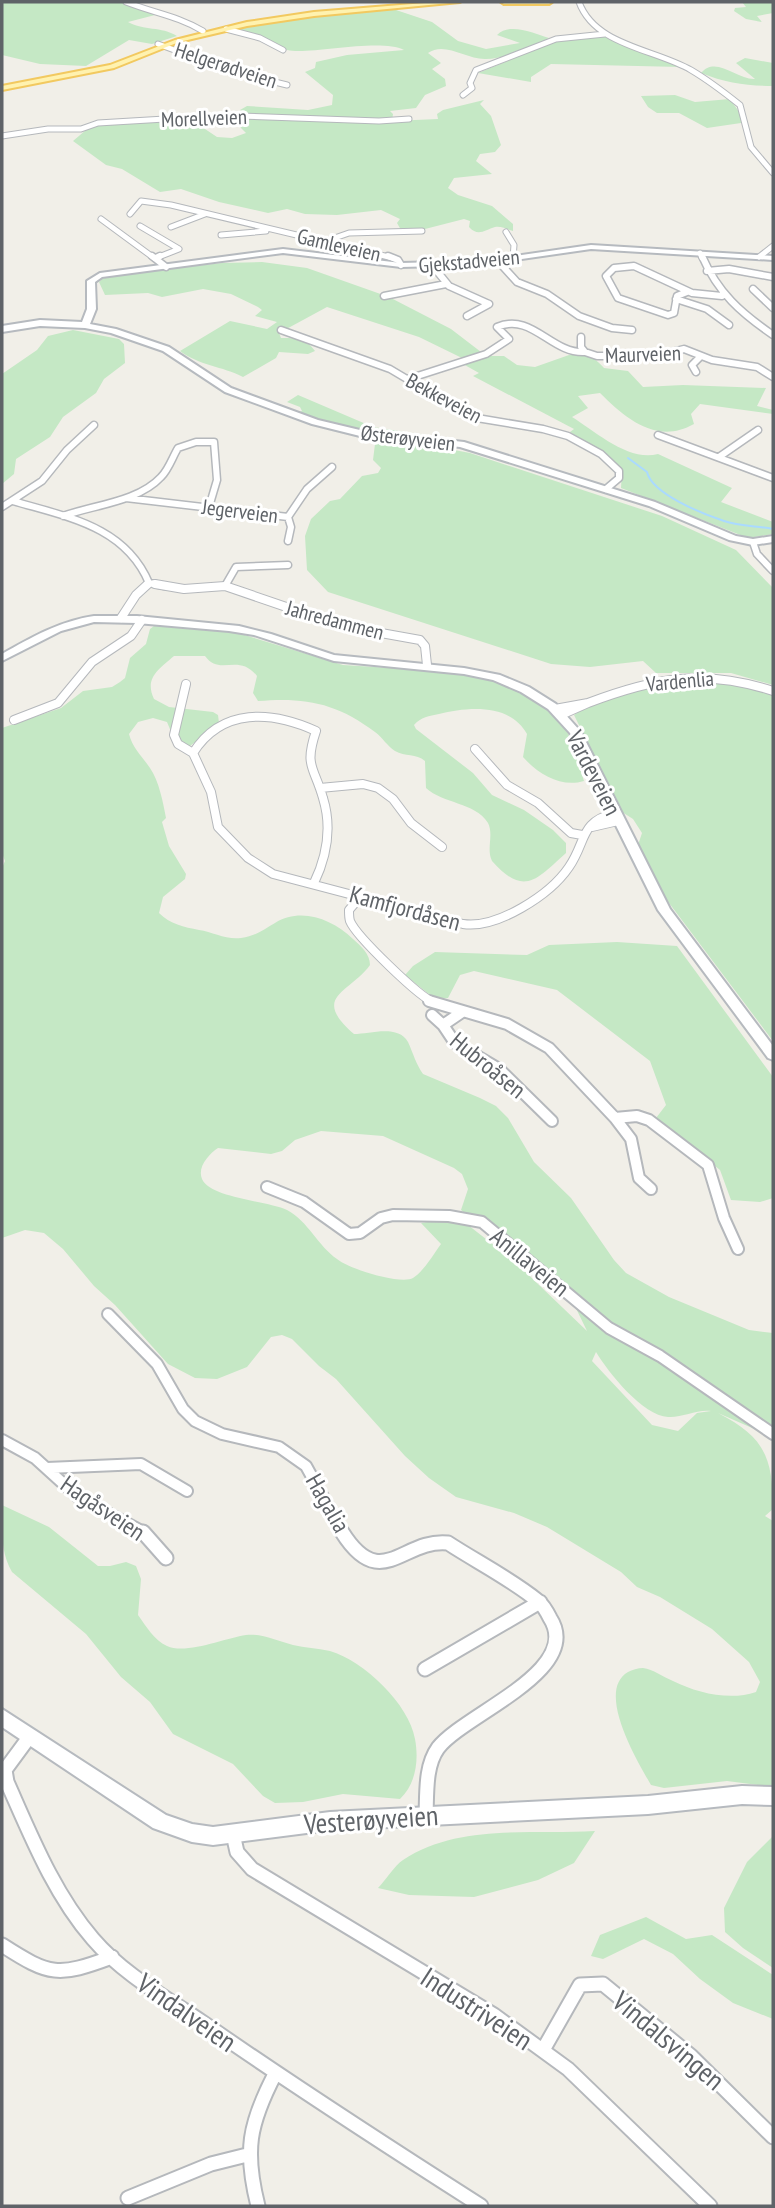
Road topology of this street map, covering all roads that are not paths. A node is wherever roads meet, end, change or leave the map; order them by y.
1 (126, 2) edge
2 (457, 2) edge
3 (504, 2) edge
4 (549, 2) edge
5 (579, 2) edge
6 (226, 29) junction
7 (203, 32) dead end
8 (605, 34) junction
9 (162, 44) junction
10 (283, 50) dead end
11 (287, 85) dead end
12 (2, 88) edge
13 (463, 95) dead end
14 (409, 119) dead end
15 (2, 136) edge
16 (773, 173) edge
17 (205, 213) junction
18 (130, 214) dead end
19 (101, 219) dead end
20 (140, 226) dead end
21 (171, 227) dead end
22 (274, 230) junction
23 (422, 231) dead end
24 (506, 232) dead end
25 (221, 235) dead end
26 (326, 241) junction
27 (773, 246) edge
28 (700, 253) junction
29 (758, 257) junction
30 (156, 258) junction
31 (513, 258) junction
32 (773, 258) edge
33 (497, 260) junction
34 (401, 265) junction
35 (432, 265) junction
36 (166, 267) junction
37 (707, 271) junction
38 (773, 276) edge
39 (446, 284) junction
40 (754, 289) dead end
41 (687, 292) junction
42 (384, 296) dead end
43 (722, 296) junction
44 (676, 299) junction
45 (773, 308) edge
46 (467, 316) dead end
47 (729, 324) dead end
48 (85, 325) junction
49 (2, 330) edge
50 (281, 330) dead end
51 (632, 330) dead end
52 (773, 335) edge
53 (581, 337) dead end
54 (585, 352) junction
55 (700, 357) junction
56 (696, 372) dead end
57 (773, 378) edge
58 (408, 379) junction
59 (94, 425) dead end
60 (758, 430) dead end
61 (658, 435) dead end
62 (719, 457) junction
63 (332, 467) dead end
64 (773, 478) edge
65 (606, 489) junction
66 (126, 498) junction
67 (13, 501) junction
68 (2, 507) edge
69 (209, 507) junction
70 (63, 516) junction
71 (288, 517) junction
72 (773, 539) edge
73 (288, 541) dead end
74 (753, 542) junction
75 (288, 565) dead end
76 (773, 571) edge
77 (149, 583) junction
78 (225, 586) junction
79 (121, 618) junction
80 (142, 620) junction
81 (2, 659) edge
82 (427, 665) junction
83 (187, 684) dead end
84 (773, 691) edge
85 (558, 712) junction
86 (14, 720) dead end
87 (475, 749) dead end
88 (193, 753) junction
89 (320, 788) junction
90 (616, 817) junction
91 (584, 832) junction
92 (442, 848) dead end
93 (314, 883) junction
94 (361, 896) junction
95 (463, 1012) junction
96 (432, 1015) dead end
97 (443, 1025) junction
98 (773, 1055) edge
99 (615, 1118) junction
100 (552, 1121) dead end
101 (267, 1187) dead end
102 (652, 1189) dead end
103 (738, 1249) dead end
104 (108, 1314) dead end
105 (773, 1434) edge
106 (2, 1440) edge
107 (47, 1468) junction
108 (187, 1491) dead end
109 (166, 1558) dead end
110 (540, 1602) junction
111 (425, 1669) dead end
112 (2, 1717) edge
113 (30, 1735) junction
114 (773, 1796) edge
115 (426, 1815) junction
116 (233, 1835) junction
117 (2, 1945) edge
118 (112, 1957) junction
119 (543, 2050) junction
120 (275, 2074) junction
121 (773, 2137) edge
122 (247, 2155) junction
123 (128, 2198) dead end
124 (258, 2206) edge
125 (481, 2206) edge
126 (710, 2206) edge

1 - 7 street
2 - 6 main road, Helgerødveien
3 - 4 main road
5 - 8 street
6 - 9 main road, Helgerødveien
6 - 10 street, Helgerødveien
8 - 13 street
8 - 16 street
9 - 11 street, Helgerødveien
9 - 12 main road, Helgerødveien
14 - 15 street, Morellveien
17 - 18 street, Gamleveien
17 - 21 street
17 - 22 street, Gamleveien
19 - 30 street
20 - 30 street
22 - 25 street, Gamleveien
22 - 26 street, Gamleveien
23 - 26 street
24 - 31 street
26 - 34 street, Gamleveien
27 - 29 street
28 - 29 street, Gjekstadveien
28 - 31 street, Gjekstadveien
28 - 37 street
29 - 32 street, Gjekstadveien
30 - 36 street
31 - 33 street, Gjekstadveien
33 - 35 street, Gjekstadveien
33 - 51 street
34 - 35 street, Gjekstadveien
34 - 36 street, Gjekstadveien
35 - 39 street
36 - 48 street, Gjekstadveien
37 - 38 street
37 - 43 street
39 - 42 street
39 - 46 street
40 - 45 street
41 - 43 street
41 - 44 street
41 - 44 street
43 - 52 street
44 - 47 street
48 - 49 street, Østerøyveien
48 - 65 street, Østerøyveien
50 - 58 street, Bekkeveien
53 - 54 street
54 - 55 street, Maurveien
54 - 58 street, Maurveien
55 - 56 street, Maurveien
55 - 57 street, Maurveien
58 - 65 street, Bekkeveien
59 - 67 street
60 - 62 street
61 - 62 street
62 - 64 street
63 - 71 street, Jegerveien
65 - 74 street, Østerøyveien
66 - 69 street, Jegerveien
66 - 69 street
66 - 70 street
67 - 68 street
67 - 70 street
69 - 71 street, Jegerveien
70 - 77 street
71 - 73 street
72 - 74 street, Østerøyveien
74 - 76 street
75 - 78 street, Jahredammen
77 - 78 street, Jahredammen
77 - 79 street
78 - 82 street, Jahredammen
79 - 80 street, Vardeveien
79 - 81 street, Vardeveien
80 - 82 street, Vardeveien
80 - 86 street
82 - 85 street, Vardeveien
83 - 88 street
84 - 85 street, Vardenlia
85 - 90 street, Vardeveien
87 - 91 street
88 - 89 street, Kamfjordåsen
88 - 93 street, Kamfjordåsen
89 - 92 street
89 - 93 street, Kamfjordåsen
90 - 91 street
90 - 98 street, Vardeveien
91 - 94 street, Kamfjordåsen
93 - 94 street, Kamfjordåsen
94 - 95 street
95 - 97 street, Hubroåsen
95 - 99 street
96 - 97 street
97 - 100 street, Hubroåsen
99 - 102 street
99 - 103 street
101 - 105 street, Anillaveien
104 - 110 street, Hagalia
106 - 107 street, Hagåsveien
107 - 108 street
107 - 109 street, Hagåsveien
110 - 111 street
110 - 115 street, Hagalia
112 - 113 street, Vesterøyveien
113 - 116 street, Vesterøyveien
113 - 118 street, Vindalveien
114 - 115 street, Vesterøyveien
115 - 116 street, Vesterøyveien
116 - 119 street, Industriveien
117 - 118 street
118 - 120 street, Vindalveien
119 - 121 street, Vindalsvingen
119 - 126 street, Industriveien
120 - 122 street
120 - 125 street, Vindalveien
122 - 123 street
122 - 124 street

